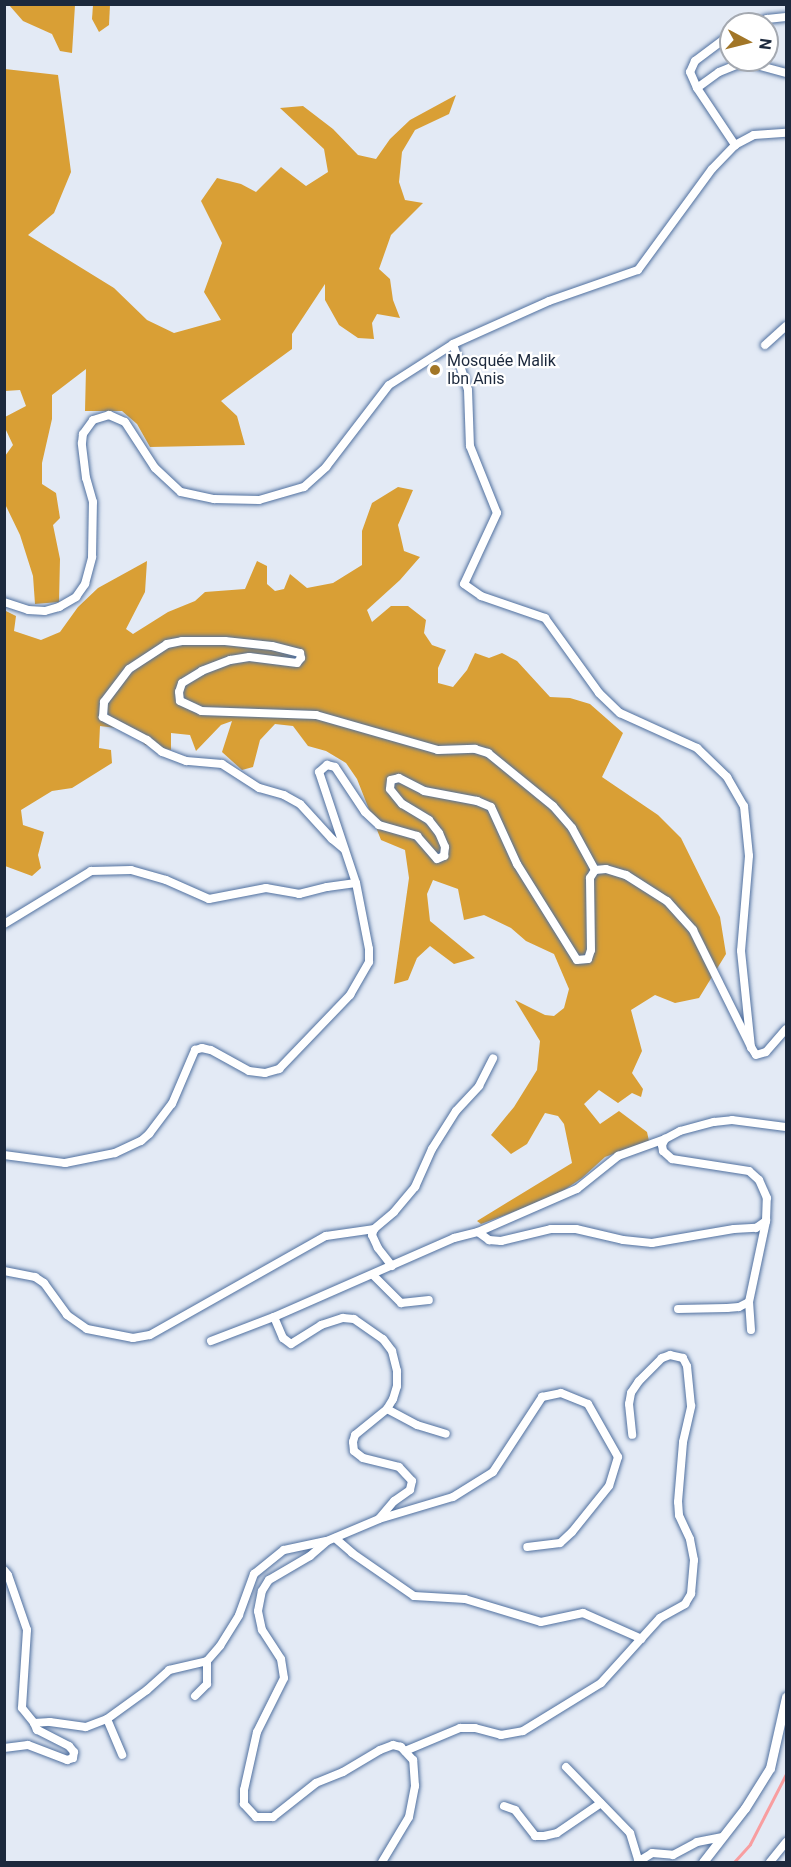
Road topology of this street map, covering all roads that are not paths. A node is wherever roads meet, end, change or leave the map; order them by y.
1 (719, 43) edge
2 (786, 74) edge
3 (697, 88) junction
4 (786, 133) edge
5 (735, 145) junction
6 (786, 326) edge
7 (453, 344) junction
8 (765, 345) dead end
9 (4, 602) edge
10 (344, 849) junction
11 (595, 870) junction
12 (356, 883) junction
13 (4, 924) edge
14 (786, 1029) edge
15 (751, 1047) junction
16 (493, 1058) dead end
17 (786, 1127) edge
18 (665, 1139) junction
19 (4, 1155) edge
20 (766, 1221) junction
21 (374, 1229) junction
22 (478, 1232) junction
23 (392, 1266) junction
24 (4, 1271) edge
25 (373, 1275) junction
26 (429, 1300) dead end
27 (749, 1302) junction
28 (678, 1309) dead end
29 (274, 1317) junction
30 (751, 1330) dead end
31 (210, 1341) dead end
32 (387, 1409) junction
33 (446, 1434) dead end
34 (632, 1435) dead end
35 (379, 1519) junction
36 (331, 1539) junction
37 (526, 1547) dead end
38 (4, 1570) edge
39 (642, 1639) junction
40 (207, 1661) junction
41 (195, 1696) dead end
42 (786, 1697) edge
43 (106, 1719) junction
44 (34, 1723) junction
45 (4, 1748) edge
46 (405, 1751) junction
47 (122, 1755) dead end
48 (566, 1767) dead end
49 (601, 1803) junction
50 (504, 1806) dead end
51 (723, 1837) junction
52 (786, 1842) edge
53 (382, 1863) edge
54 (703, 1863) edge
55 (770, 1863) edge

1 - 3 street
2 - 3 street
3 - 5 street
4 - 5 street
5 - 7 street
6 - 8 street
7 - 9 street
7 - 15 street
10 - 11 street
10 - 11 street
10 - 12 street
11 - 15 street
12 - 13 street
12 - 19 street
14 - 15 street
16 - 21 street
17 - 18 street
18 - 20 street
18 - 22 street
20 - 22 street
20 - 27 street
21 - 23 street
21 - 24 street
22 - 23 street
23 - 25 street
25 - 26 street
25 - 29 street
27 - 28 street
27 - 30 street
29 - 31 street
29 - 32 street
32 - 33 street
32 - 35 street
34 - 39 street
35 - 36 street
35 - 37 street
36 - 39 street
36 - 40 street
36 - 46 street
38 - 44 street
39 - 46 street
40 - 41 street
40 - 43 street
42 - 51 street
43 - 44 street
43 - 47 street
44 - 45 street
46 - 53 street
48 - 49 street
49 - 50 street
49 - 51 street
51 - 54 street
52 - 55 street

